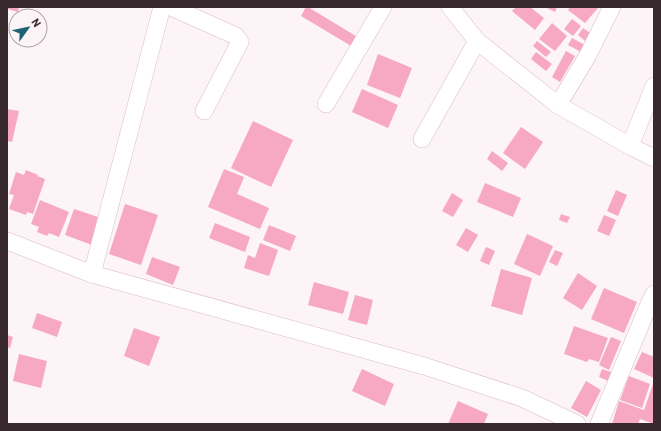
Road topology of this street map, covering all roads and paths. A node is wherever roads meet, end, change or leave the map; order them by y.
1 (162, 7) edge
2 (171, 7) edge
3 (383, 7) edge
4 (450, 7) edge
5 (612, 7) edge
6 (477, 41) junction
7 (654, 86) edge
8 (326, 104) dead end
9 (558, 105) junction
10 (204, 111) dead end
11 (422, 139) dead end
12 (630, 146) junction
13 (654, 158) edge
14 (7, 241) edge
15 (92, 274) junction
16 (654, 294) edge
17 (577, 424) edge
18 (599, 424) edge

1 - 15 street
2 - 10 street
3 - 8 street
4 - 6 street
5 - 9 street
6 - 9 street
6 - 11 street
7 - 12 street
9 - 12 street
12 - 13 street
14 - 15 street
15 - 17 street
16 - 18 street

